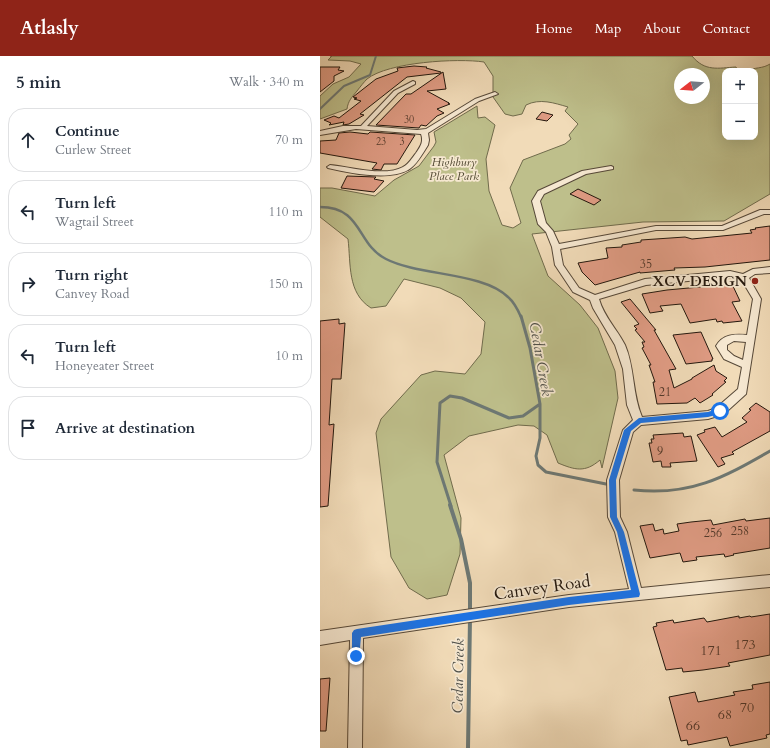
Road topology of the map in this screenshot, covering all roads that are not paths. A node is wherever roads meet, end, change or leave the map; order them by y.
1 (413, 83) dead end
2 (495, 94) dead end
3 (363, 127) junction
4 (424, 132) junction
5 (320, 133) edge
6 (330, 167) dead end
7 (611, 168) dead end
8 (770, 212) edge
9 (556, 246) junction
10 (770, 270) edge
11 (744, 277) junction
12 (594, 298) junction
13 (751, 339) junction
14 (747, 365) junction
15 (639, 421) junction
16 (770, 581) edge
17 (636, 594) junction
18 (357, 633) junction
19 (320, 638) edge
20 (355, 748) edge

1 - 3 street
2 - 4 street
3 - 4 street
3 - 5 street
4 - 6 street
7 - 9 street
8 - 9 street
9 - 12 street
10 - 11 street
11 - 12 street
11 - 13 street
12 - 15 street
13 - 14 street
13 - 14 street
14 - 15 street
15 - 17 street
16 - 17 street, Canvey Road
17 - 18 street, Canvey Road
18 - 19 street, Canvey Road
18 - 20 street

